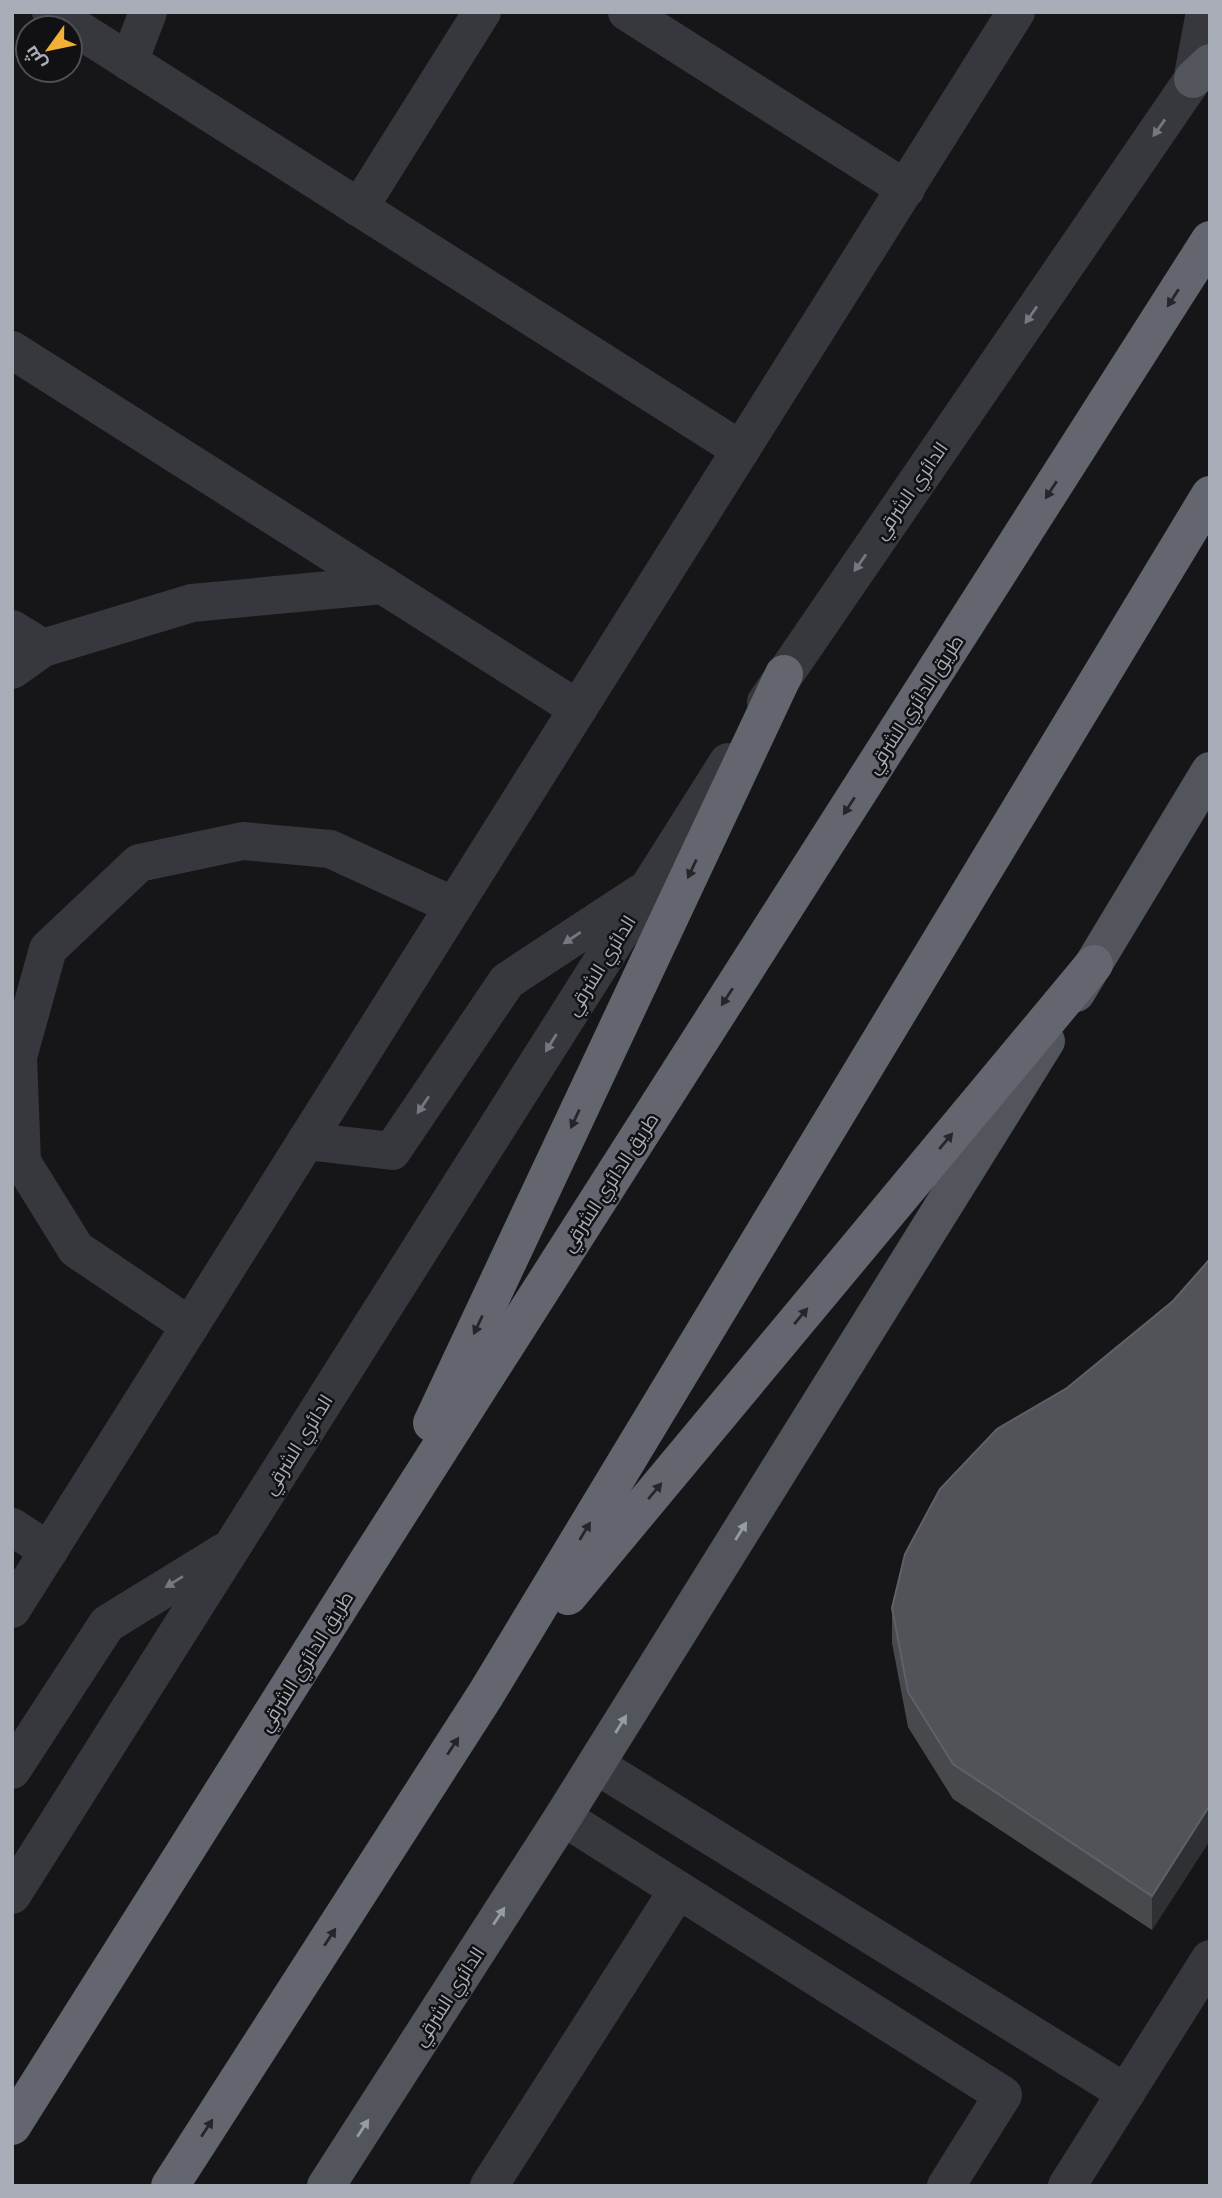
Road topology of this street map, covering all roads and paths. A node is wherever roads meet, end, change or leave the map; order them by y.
1 (51, 12) edge
2 (148, 12) edge
3 (482, 12) edge
4 (627, 12) edge
5 (1016, 12) edge
6 (1205, 12) edge
7 (129, 62) junction
8 (1204, 64) edge
9 (906, 189) junction
10 (359, 208) junction
11 (1210, 240) edge
12 (12, 350) edge
13 (741, 450) junction
14 (1210, 495) edge
15 (383, 585) junction
16 (22, 649) edge
17 (784, 674) junction
18 (578, 709) junction
19 (1210, 771) edge
20 (650, 887) junction
21 (454, 906) junction
22 (1094, 964) junction
23 (306, 1141) junction
24 (190, 1326) junction
25 (12, 1527) edge
26 (232, 1547) junction
27 (49, 1550) junction
28 (365, 1566) junction
29 (12, 1609) edge
30 (486, 1694) junction
31 (16, 1757) edge
32 (596, 1765) junction
33 (563, 1817) junction
34 (678, 1890) junction
35 (12, 1895) edge
36 (1210, 1959) edge
37 (1126, 2092) junction
38 (12, 2126) edge
39 (170, 2186) edge
40 (326, 2186) edge
41 (489, 2186) edge
42 (946, 2186) edge
43 (1067, 2186) edge

1 - 7 street
2 - 7 street
3 - 10 street
4 - 9 street
5 - 9 street
6 - 8 street
7 - 10 street
8 -> 17 street, الدائري الشرقي
9 - 13 street
10 - 13 street
11 -> 28 highway, طريق الدائري الشرقي
12 - 15 street
13 - 18 street
30 -> 14 highway
15 - 16 street
15 - 18 street
17 - 20 street, الدائري الشرقي
17 -> 28 highway
18 - 21 street
19 - 22 main road, الدائري الشرقي
20 -> 23 street
20 -> 26 street, الدائري الشرقي
21 - 23 street
21 - 24 street
30 -> 22 highway
32 -> 22 main road, الدائري الشرقي
23 - 24 street
24 - 27 street
25 - 27 street
26 -> 31 street
26 - 35 street, الدائري الشرقي
27 - 29 street
28 - 38 highway, طريق الدائري الشرقي
39 -> 30 highway
32 - 33 main road, الدائري الشرقي
32 - 37 street
33 - 34 street
40 -> 33 main road, الدائري الشرقي
34 - 41 street
34 - 42 street
36 - 37 street
37 - 43 street

